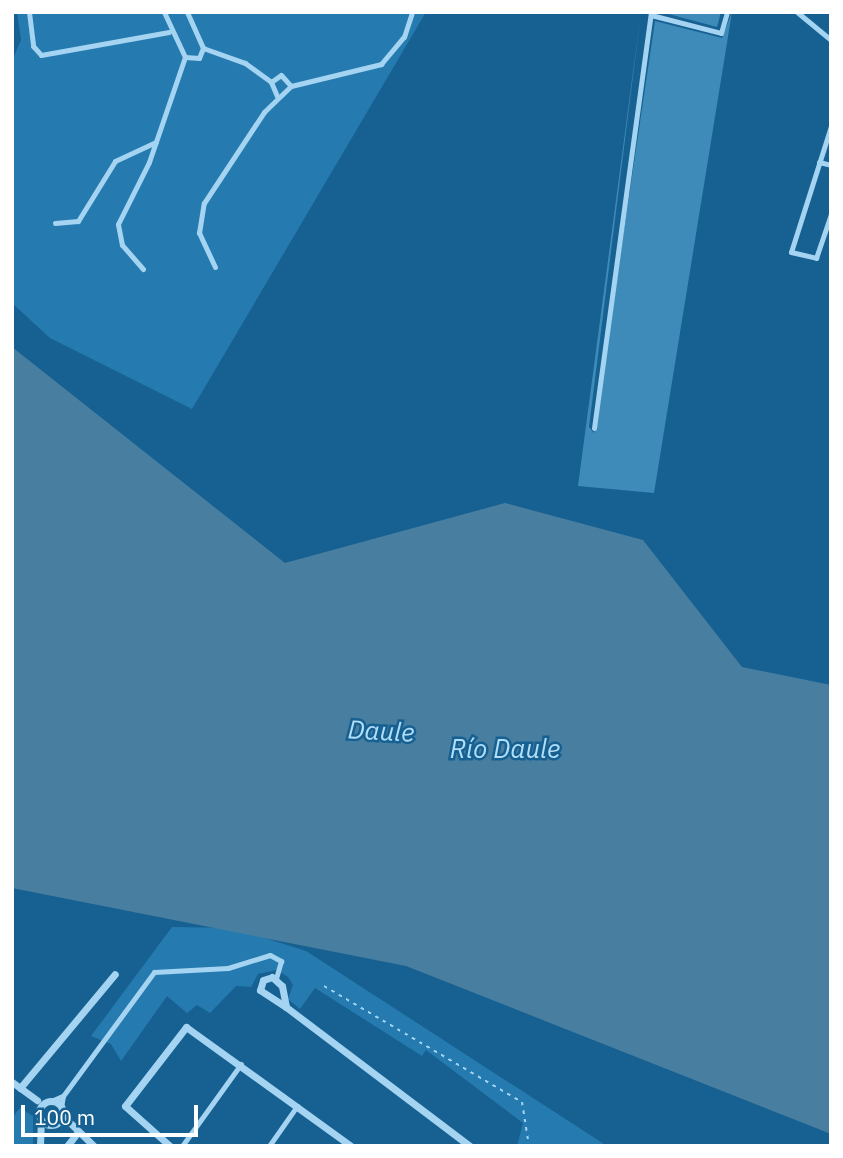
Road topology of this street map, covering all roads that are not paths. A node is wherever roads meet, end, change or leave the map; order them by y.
1 (29, 12) edge
2 (164, 12) edge
3 (187, 12) edge
4 (412, 12) edge
5 (727, 12) edge
6 (797, 12) edge
7 (651, 13) edge
8 (169, 32) junction
9 (196, 39) junction
10 (831, 40) edge
11 (182, 45) junction
12 (203, 48) junction
13 (185, 58) junction
14 (271, 82) junction
15 (291, 86) junction
16 (277, 96) junction
17 (831, 126) edge
18 (156, 142) junction
19 (819, 162) junction
20 (831, 165) edge
21 (831, 214) edge
22 (55, 223) dead end
23 (215, 267) dead end
24 (143, 269) dead end
25 (594, 428) dead end
26 (115, 974) dead end
27 (276, 978) junction
28 (286, 1007) junction
29 (241, 1064) junction
30 (12, 1082) edge
31 (20, 1088) junction
32 (63, 1096) junction
33 (37, 1100) junction
34 (49, 1102) junction
35 (298, 1106) junction
36 (40, 1110) junction
37 (62, 1111) junction
38 (41, 1119) junction
39 (53, 1124) junction
40 (68, 1126) junction
41 (77, 1133) junction
42 (40, 1146) edge
43 (67, 1146) edge
44 (94, 1146) edge
45 (170, 1146) edge
46 (182, 1146) edge
47 (269, 1146) edge
48 (351, 1146) edge
49 (470, 1146) edge

1 - 8 lane
2 - 8 lane
3 - 9 lane
4 - 15 lane
5 - 7 lane
6 - 10 lane
7 - 25 lane
8 - 11 lane
9 - 11 lane
9 - 12 lane
11 - 13 lane
12 - 13 lane
12 - 14 lane
13 - 18 lane
14 - 15 lane
14 - 16 lane
15 - 16 lane
16 - 23 lane
17 - 19 lane
18 - 22 lane
18 - 24 lane
19 - 20 lane
19 - 21 lane
26 - 31 street
27 - 28 street
27 - 28 street
27 - 32 lane
28 - 49 street
29 - 35 street
29 - 45 street
29 - 46 lane
30 - 31 street
31 - 33 street
32 - 34 lane
32 - 37 lane
33 - 34 street
33 - 36 street
34 - 36 street
34 - 37 street
35 - 47 lane
35 - 48 street
36 - 38 street
37 - 39 street
37 - 40 street
38 - 39 street
38 - 42 street
39 - 40 street
40 - 41 street
41 - 43 street
41 - 44 street

